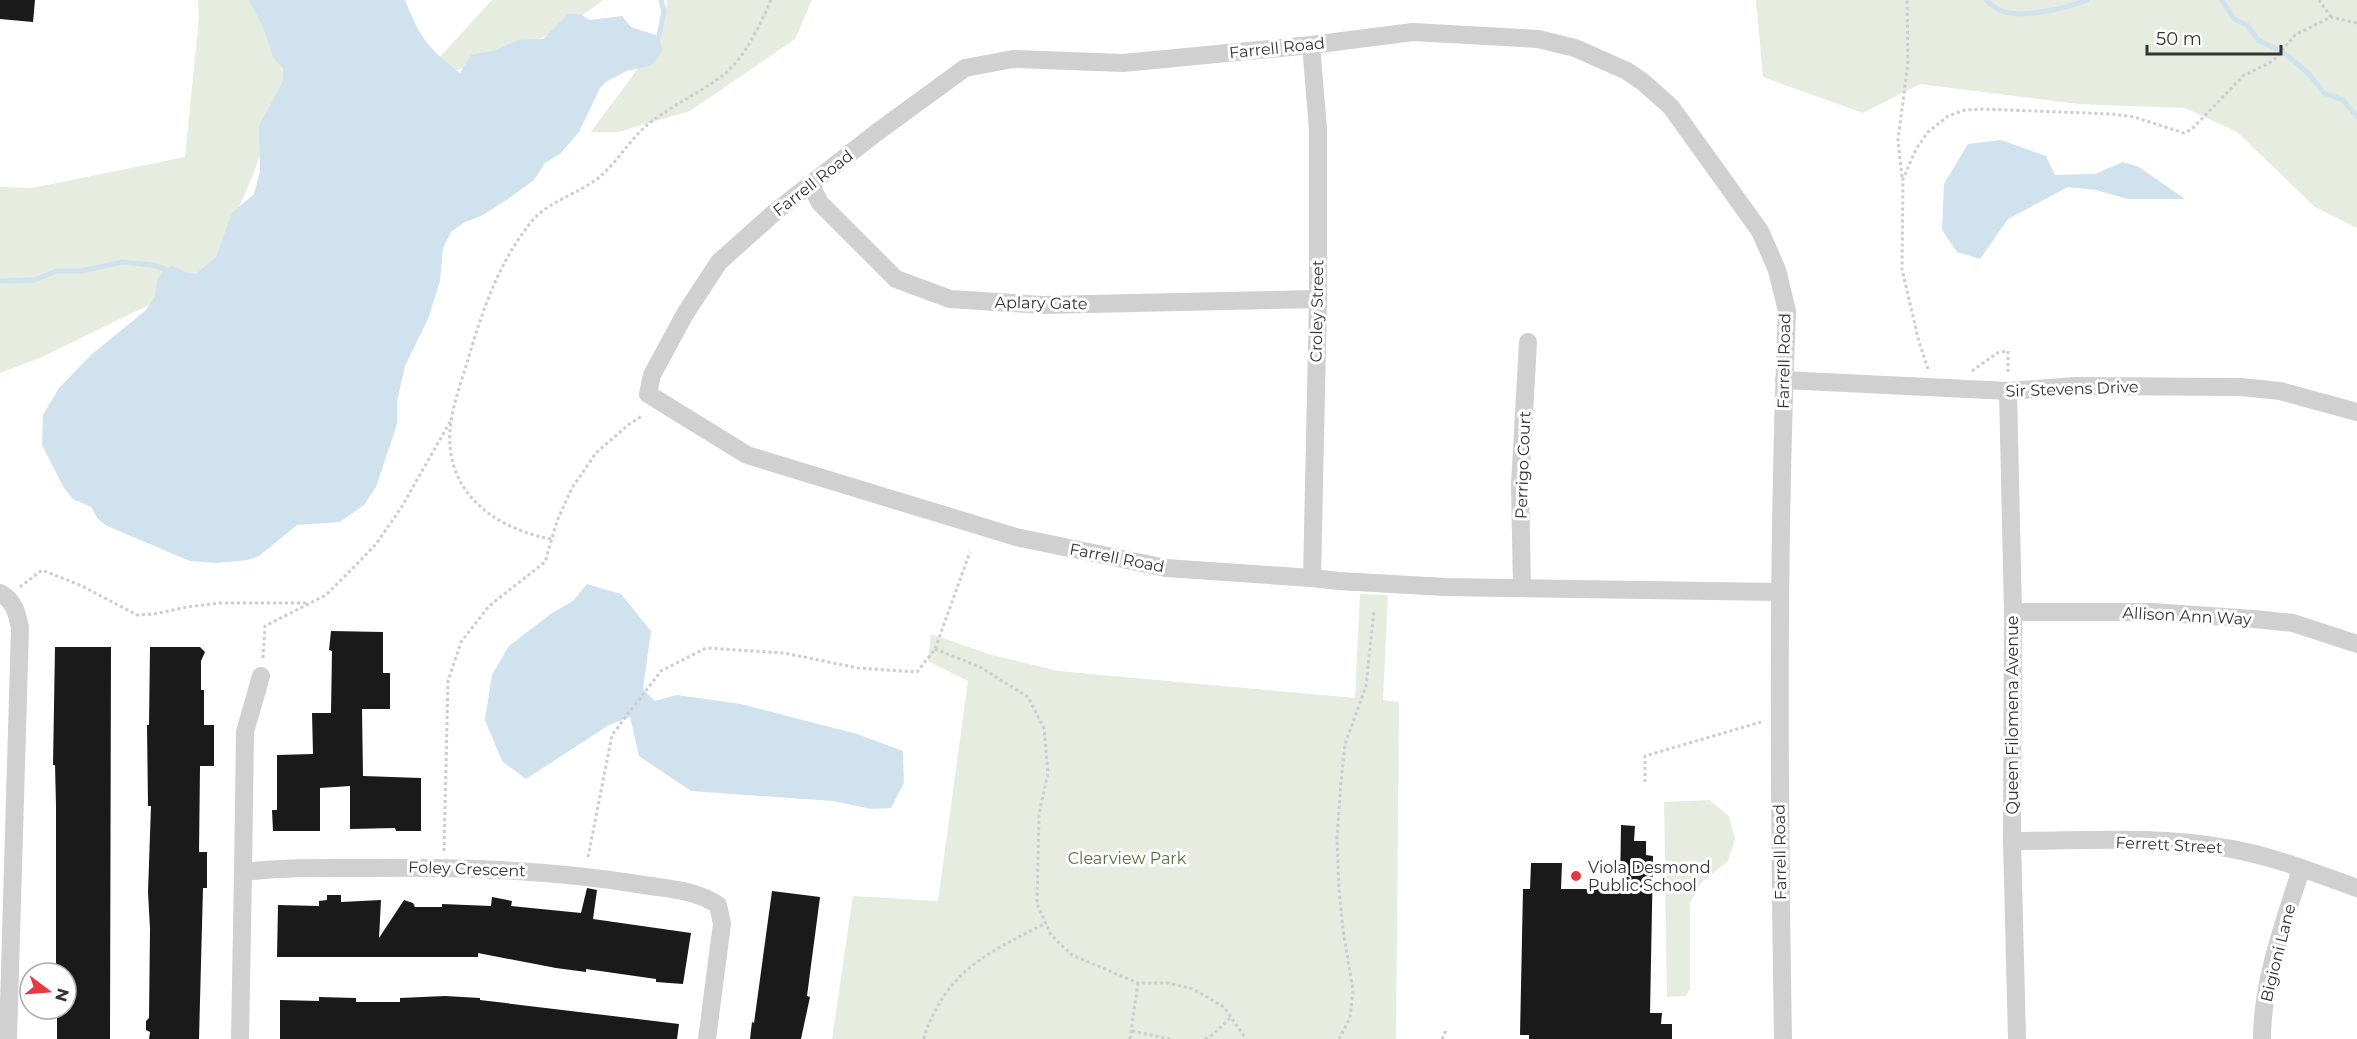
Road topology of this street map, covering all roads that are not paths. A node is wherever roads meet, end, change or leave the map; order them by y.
1 (1311, 45) junction
2 (811, 185) junction
3 (1318, 299) junction
4 (1528, 342) dead end
5 (1784, 380) junction
6 (2008, 391) junction
7 (2357, 412) edge
8 (1312, 578) junction
9 (1522, 588) junction
10 (1779, 592) junction
11 (4, 595) edge
12 (2013, 612) junction
13 (2357, 644) edge
14 (261, 676) road end
15 (2012, 842) junction
16 (2301, 868) junction
17 (243, 872) junction
18 (2357, 888) edge
19 (5, 926) edge
20 (8, 1039) edge
21 (240, 1039) edge
22 (707, 1039) edge
23 (1783, 1039) edge
24 (2017, 1039) edge
25 (2262, 1039) edge

1 - 2 street, Farrell Road
1 - 3 street, Croley Street
1 - 5 street, Farrell Road
2 - 3 street, Aplary Gate
2 - 8 street, Farrell Road
3 - 8 street, Croley Street
4 - 9 street, Perrigo Court
5 - 6 street, Sir Stevens Drive
5 - 10 street, Farrell Road
6 - 7 street, Sir Stevens Drive
6 - 12 street, Queen Filomena Avenue
8 - 9 street, Farrell Road
9 - 10 street, Farrell Road
10 - 23 street, Farrell Road
11 - 19 street
12 - 13 street, Allison Ann Way
12 - 15 street, Queen Filomena Avenue
14 - 17 street
15 - 16 street, Ferrett Street
15 - 24 street, Queen Filomena Avenue
16 - 18 street, Ferrett Street
16 - 25 street, Bigioni Lane
17 - 21 street
17 - 22 street, Foley Crescent
19 - 20 street

